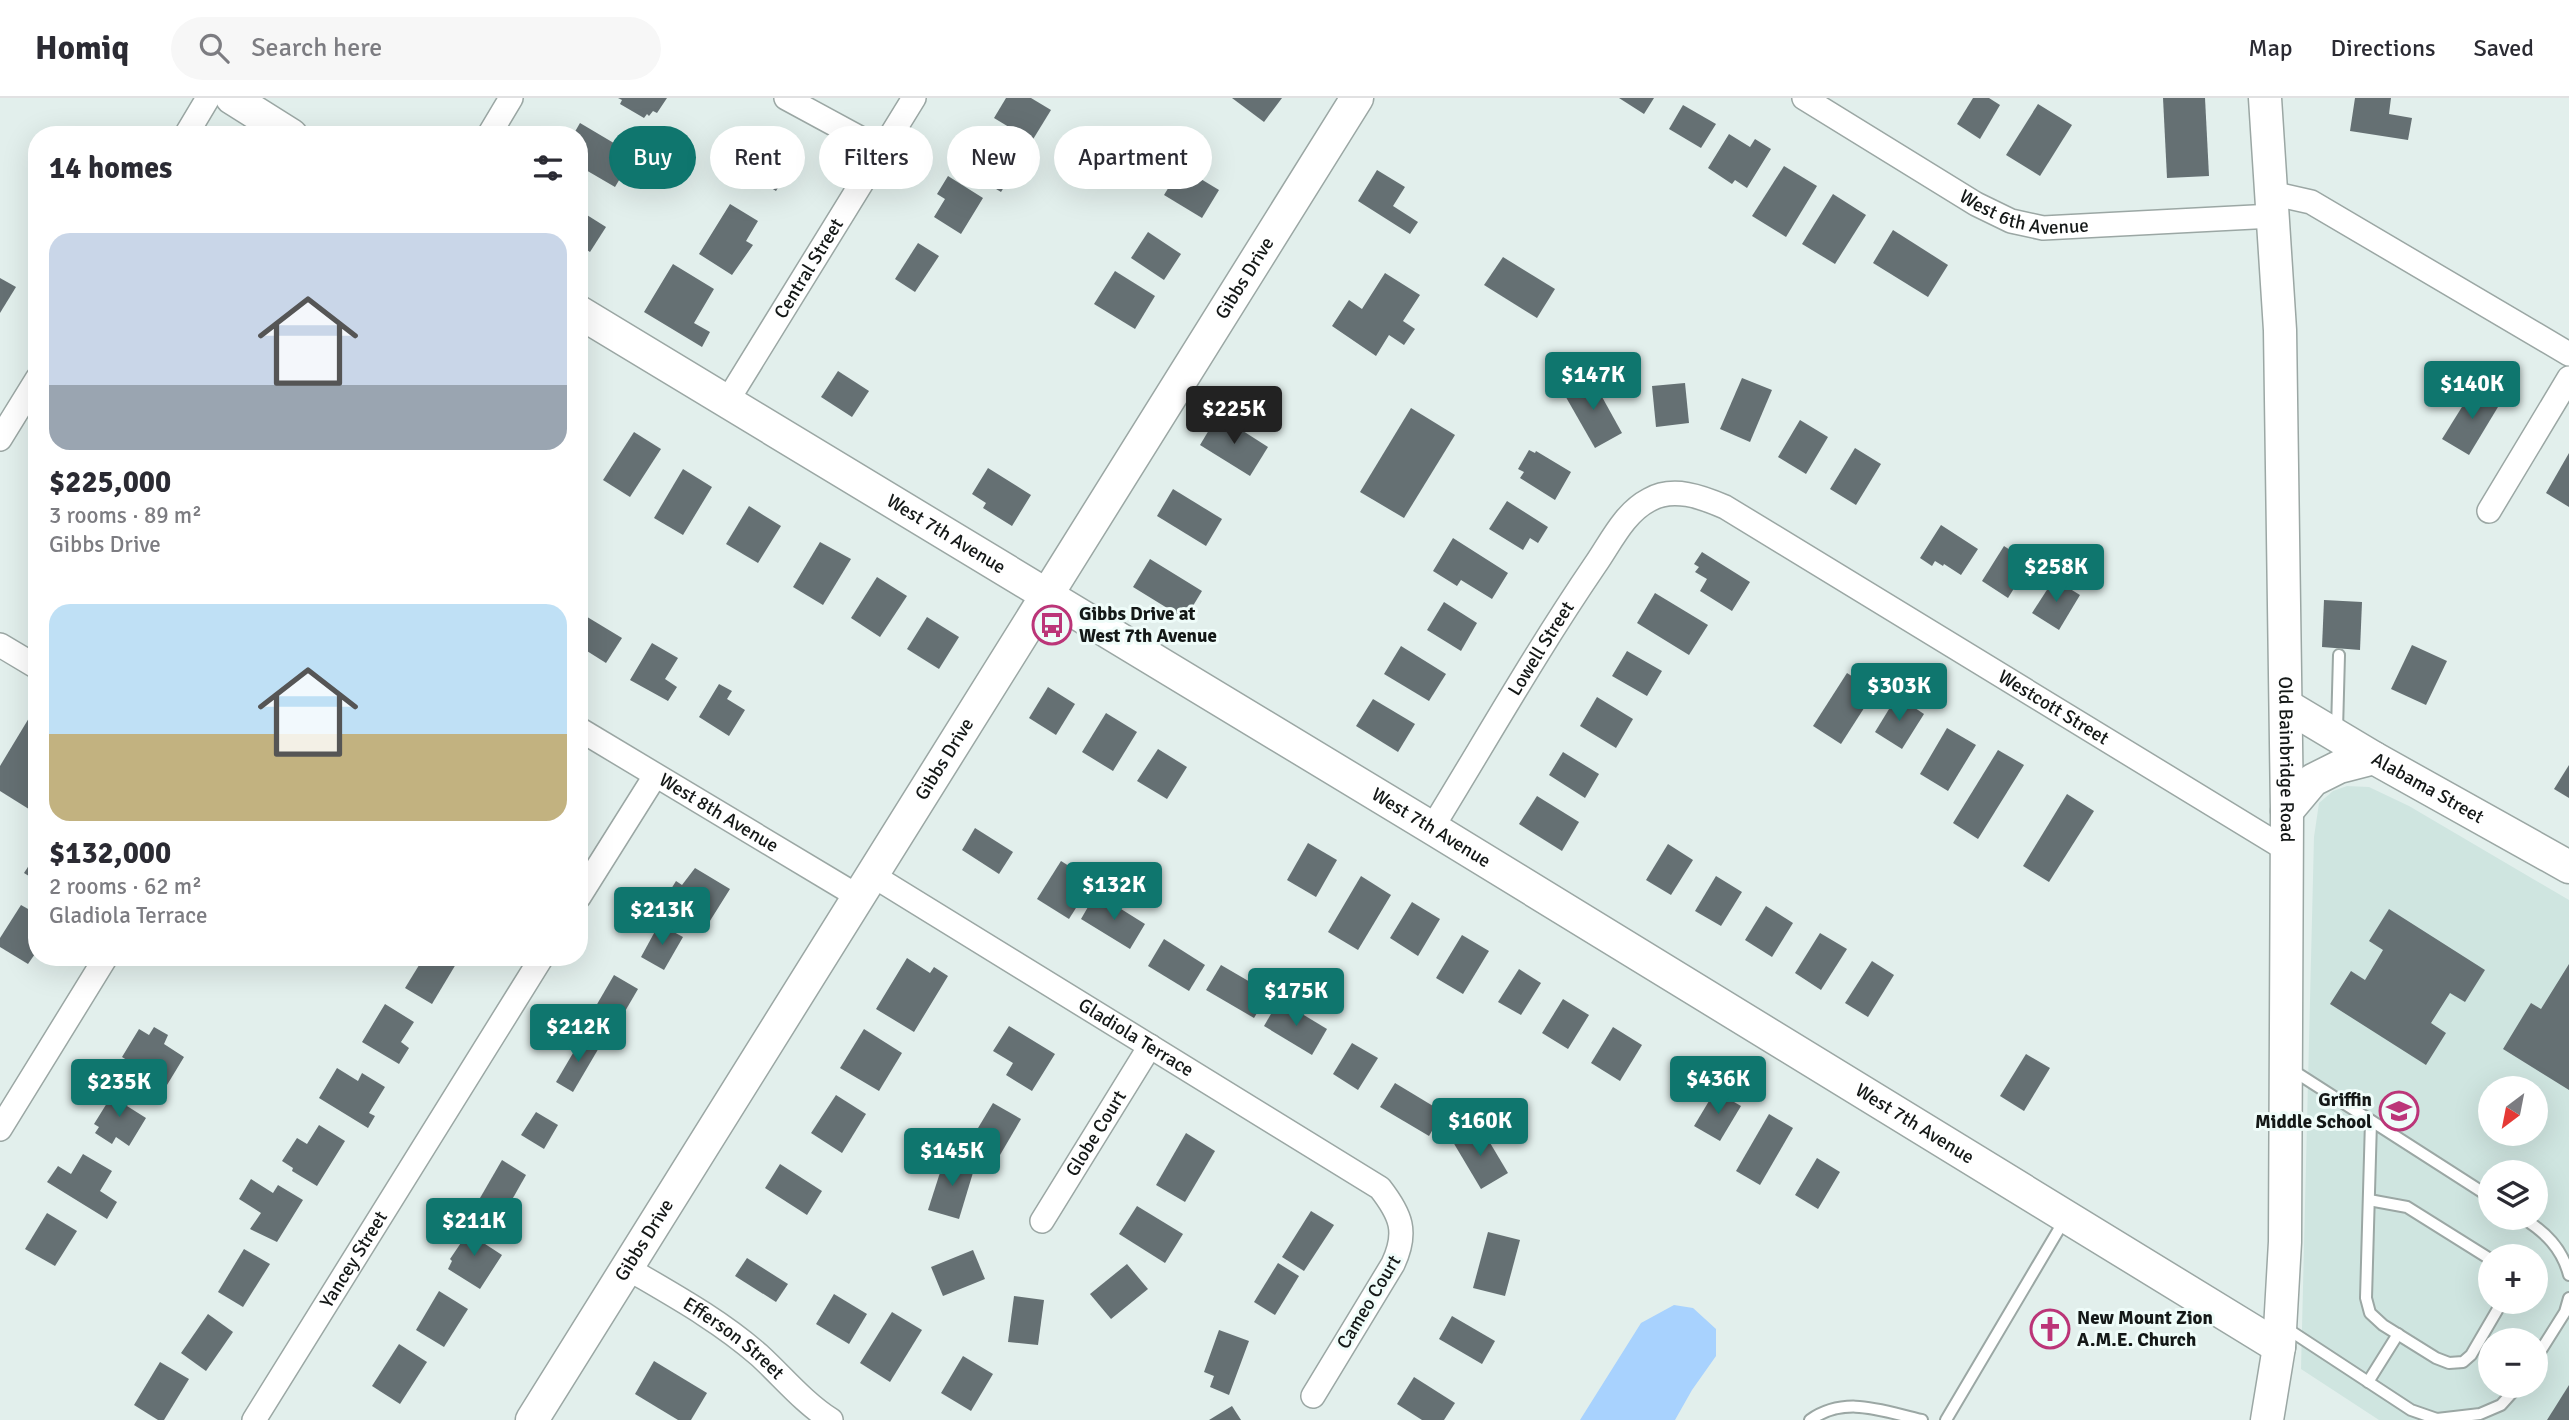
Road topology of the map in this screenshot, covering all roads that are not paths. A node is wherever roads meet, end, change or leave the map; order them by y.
1 (208, 98) edge
2 (232, 98) edge
3 (511, 98) edge
4 (786, 98) edge
5 (914, 98) edge
6 (1357, 98) edge
7 (1804, 98) edge
8 (2265, 98) edge
9 (191, 126) edge
10 (277, 126) edge
11 (494, 126) edge
12 (838, 126) edge
13 (897, 126) edge
14 (858, 189) edge
15 (2272, 205) junction
16 (588, 318) edge
17 (2569, 354) edge
18 (2569, 378) edge
19 (28, 394) edge
20 (726, 403) junction
21 (0, 439) edge
22 (1671, 493) joint
23 (2489, 511) dead end
24 (1046, 596) junction
25 (0, 645) edge
26 (2339, 655) dead end
27 (28, 662) edge
28 (2287, 706) junction
29 (588, 735) edge
30 (2337, 736) junction
31 (2374, 758) junction
32 (655, 776) junction
33 (2287, 811) junction
34 (1432, 828) junction
35 (2287, 850) junction
36 (2569, 867) edge
37 (588, 883) edge
38 (865, 886) junction
39 (100, 966) edge
40 (536, 966) edge
41 (1150, 1046) junction
42 (2286, 1066) junction
43 (2371, 1121) junction
44 (0, 1129) edge
45 (2478, 1189) edge
46 (2369, 1200) junction
47 (1393, 1205) joint
48 (2067, 1217) junction
49 (1042, 1221) dead end
50 (2541, 1230) edge
51 (2478, 1251) edge
52 (627, 1268) junction
53 (2569, 1275) edge
54 (2569, 1298) edge
55 (2495, 1314) edge
56 (2398, 1334) junction
57 (2280, 1336) junction
58 (2548, 1339) edge
59 (2368, 1382) junction
60 (1313, 1396) dead end
61 (2507, 1398) edge
62 (254, 1420) edge
63 (532, 1420) edge
64 (831, 1420) edge
65 (1810, 1420) edge
66 (1922, 1420) edge
67 (1946, 1420) edge
68 (2267, 1420) edge

1 - 9 street
2 - 10 street
3 - 11 street
4 - 12 street
5 - 13 street, Central Street
6 - 24 street, Gibbs Drive
7 - 15 street, West 6th Avenue
8 - 15 street, Old Bainbridge Road
14 - 20 street, Central Street
15 - 17 street, West 6th Avenue
15 - 28 street, Old Bainbridge Road
16 - 20 street, West 7th Avenue
18 - 23 street
19 - 21 street
20 - 24 street, West 7th Avenue
22 - 34 street, Lowell Street
22 - 35 street, Westcott Street
24 - 34 street, West 7th Avenue
24 - 38 street, Gibbs Drive
25 - 27 street
26 - 30 lane
28 - 30 street, Alabama Street
28 - 33 street, Old Bainbridge Road
29 - 32 street, West 8th Avenue
30 - 31 street, Alabama Street
31 - 33 street
31 - 36 street, Alabama Street
32 - 37 street
32 - 38 street, West 8th Avenue
33 - 35 street, Old Bainbridge Road
34 - 48 street, West 7th Avenue
35 - 42 street, Old Bainbridge Road
38 - 41 street, Gladiola Terrace
38 - 52 street, Gibbs Drive
39 - 44 street
40 - 62 street, Yancey Street
41 - 47 street, Gladiola Terrace
41 - 49 street, Globe Court
42 - 43 lane
42 - 57 street, Old Bainbridge Road
43 - 45 lane
43 - 46 lane
46 - 51 lane
46 - 56 lane
47 - 60 street, Cameo Court
48 - 57 street, West 7th Avenue
48 - 67 lane
50 - 53 lane
52 - 63 street, Gibbs Drive
52 - 64 street, Efferson Street
54 - 58 lane
55 - 56 lane
56 - 59 lane
57 - 59 lane
57 - 68 street, Old Bainbridge Road
59 - 61 lane
65 - 66 lane

